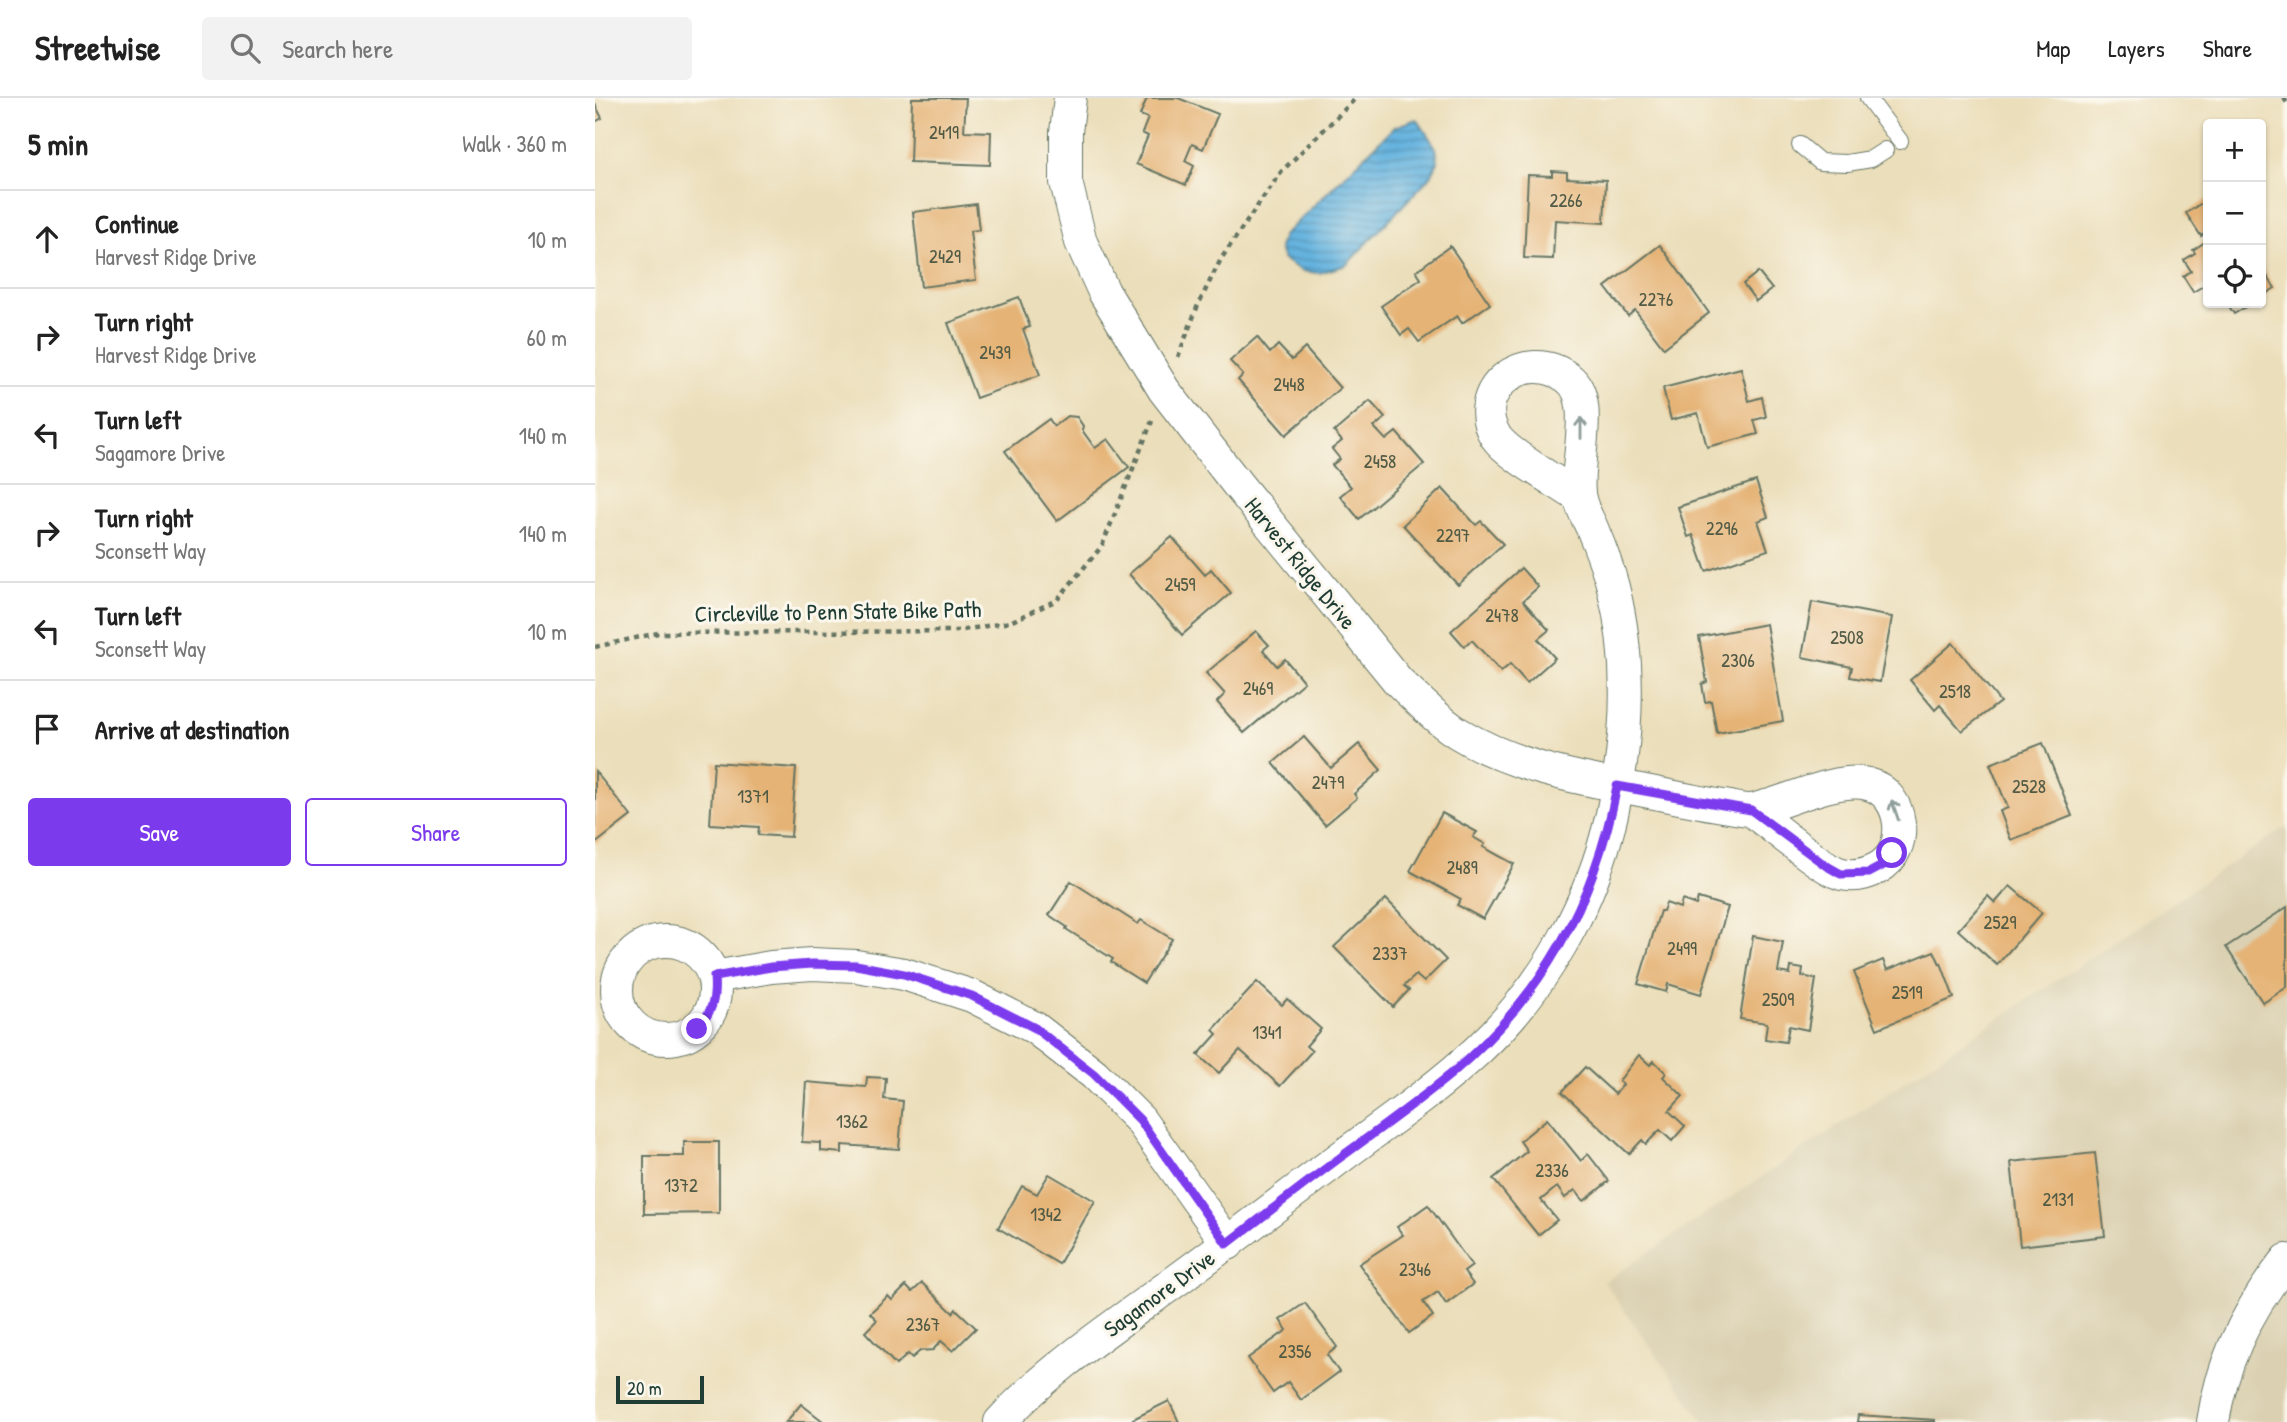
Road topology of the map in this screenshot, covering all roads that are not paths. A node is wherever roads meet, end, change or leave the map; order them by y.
1 (1070, 98) edge
2 (1868, 98) edge
3 (1900, 141) dead end
4 (1800, 145) dead end
5 (1885, 150) dead end
6 (1579, 497) dead end
7 (1617, 786) junction
8 (1751, 810) dead end
9 (714, 977) dead end
10 (1227, 1244) junction
11 (2287, 1260) edge
12 (1000, 1422) edge
13 (2213, 1422) edge

1 - 7 street, Harvest Ridge Drive
2 - 3 lane
4 - 5 lane
6 - 7 street, Sagamore Drive
7 - 8 street, Harvest Ridge Drive
7 - 10 street, Sagamore Drive
9 - 10 street
10 - 12 street, Sagamore Drive
11 - 13 street

